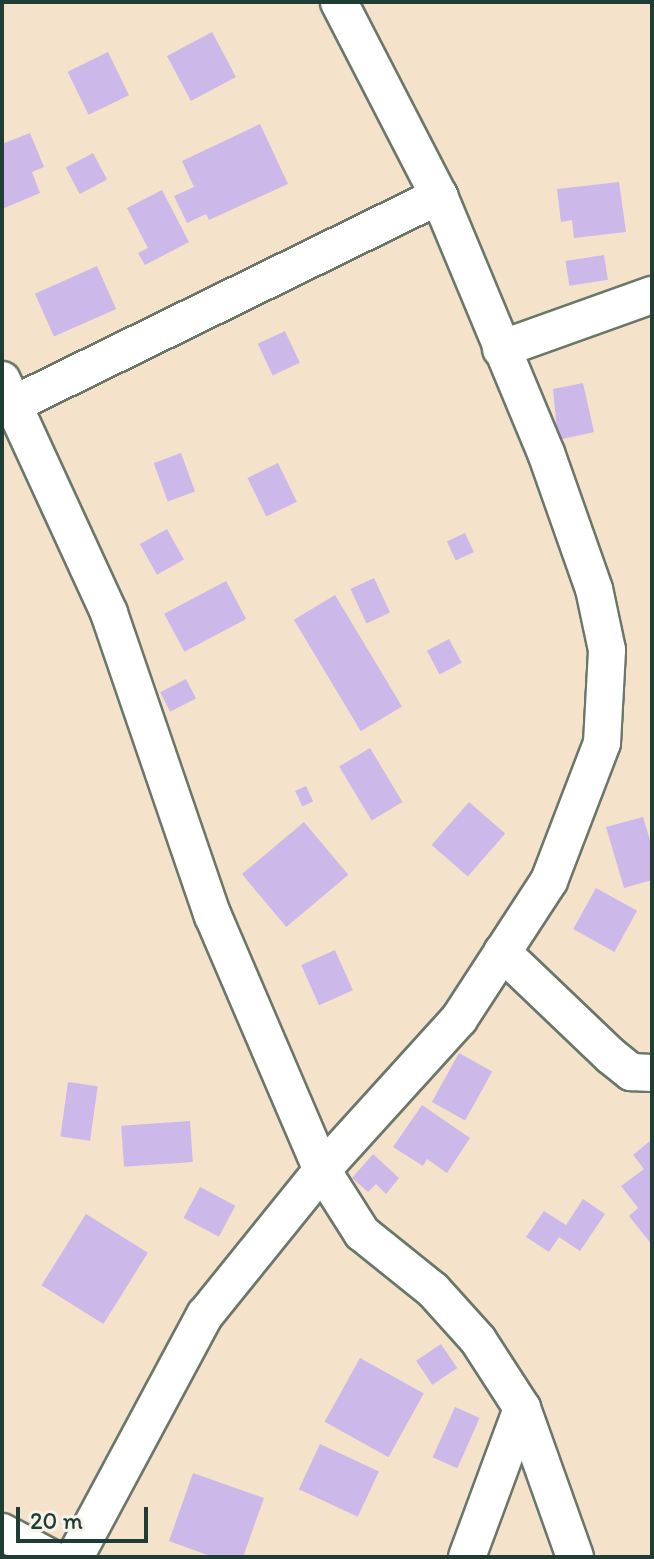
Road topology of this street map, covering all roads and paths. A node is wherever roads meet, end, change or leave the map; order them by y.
1 (339, 2) edge
2 (439, 196) junction
3 (652, 295) edge
4 (501, 349) junction
5 (6, 398) edge
6 (502, 952) junction
7 (652, 1073) edge
8 (322, 1170) junction
9 (522, 1408) junction
10 (2, 1532) edge
11 (49, 1557) edge
12 (75, 1557) edge
13 (467, 1557) edge
14 (575, 1557) edge

1 - 2 street
2 - 4 street
2 - 5 street
3 - 4 street
4 - 6 street
5 - 8 street
6 - 7 street
6 - 8 street
8 - 9 street
8 - 12 street
9 - 13 street
9 - 14 street
10 - 11 street

